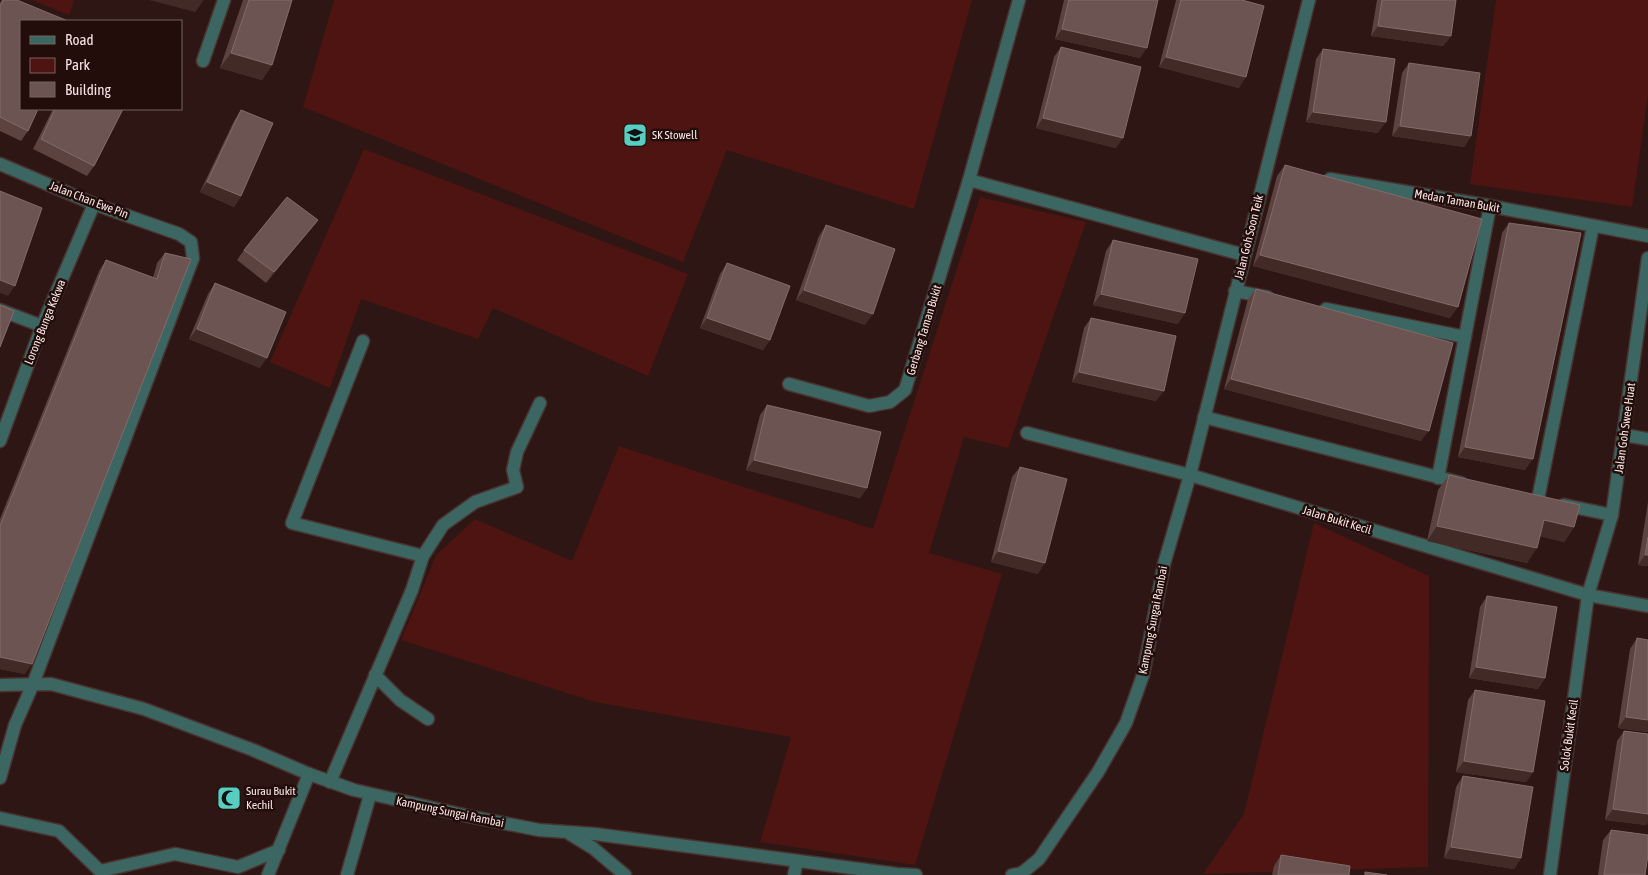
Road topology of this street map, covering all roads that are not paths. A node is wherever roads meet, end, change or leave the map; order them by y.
1 (224, 0) edge
2 (1019, 0) edge
3 (1309, 0) edge
4 (203, 62) dead end
5 (0, 164) edge
6 (1315, 177) edge
7 (969, 180) junction
8 (94, 204) junction
9 (1490, 206) junction
10 (1593, 226) junction
11 (1648, 236) edge
12 (1244, 255) junction
13 (1648, 258) edge
14 (1235, 291) junction
15 (1283, 301) edge
16 (1312, 306) edge
17 (0, 310) edge
18 (42, 326) junction
19 (1465, 337) junction
20 (363, 341) dead end
21 (789, 384) dead end
22 (540, 403) dead end
23 (1204, 416) junction
24 (1027, 433) dead end
25 (1624, 435) junction
26 (1, 436) edge
27 (1648, 439) edge
28 (1190, 475) junction
29 (1438, 478) junction
30 (1474, 485) edge
31 (1612, 515) junction
32 (423, 556) junction
33 (1588, 595) junction
34 (1648, 606) edge
35 (375, 675) junction
36 (33, 684) junction
37 (0, 685) edge
38 (428, 719) dead end
39 (308, 774) junction
40 (0, 778) edge
41 (330, 782) junction
42 (370, 794) junction
43 (0, 818) edge
44 (568, 833) junction
45 (279, 850) junction
46 (797, 861) junction
47 (828, 870) edge
48 (268, 875) edge
49 (348, 875) edge
50 (625, 875) edge
51 (794, 875) edge
52 (916, 875) edge
53 (1012, 875) edge
54 (1550, 875) edge

1 - 4 street
2 - 7 street, Gerbang Taman Bukit
3 - 12 street, Jalan Goh Soon Teik
5 - 8 street, Jalan Chan Ewe Pin
6 - 9 street, Medan Taman Bukit
7 - 12 street
7 - 21 street, Gerbang Taman Bukit
8 - 18 street, Lorong Bunga Kekwa
8 - 36 street, Jalan Chan Ewe Pin
9 - 10 street, Medan Taman Bukit
9 - 19 street
10 - 11 street, Medan Taman Bukit
10 - 31 street
12 - 14 street, Jalan Goh Soon Teik
13 - 25 street, Jalan Goh Swee Huat
14 - 15 street
14 - 23 street, Jalan Goh Soon Teik
16 - 19 street
17 - 18 street
18 - 26 street, Lorong Bunga Kekwa
19 - 29 street
20 - 32 street
22 - 32 street
23 - 28 street, Jalan Goh Soon Teik
23 - 29 street
24 - 28 street, Jalan Bukit Kecil
25 - 27 street
25 - 31 street, Jalan Goh Swee Huat
28 - 33 street, Jalan Bukit Kecil
28 - 53 street, Kampung Sungai Rambai
29 - 30 street
31 - 33 street, Jalan Goh Swee Huat
32 - 35 street
33 - 34 street, Jalan Bukit Kecil
33 - 54 street, Solok Bukit Kecil
35 - 38 street
35 - 41 street
36 - 37 street, Kampung Sungai Rambai
36 - 39 street, Kampung Sungai Rambai
36 - 40 street
39 - 41 street, Kampung Sungai Rambai
39 - 45 street
41 - 42 street, Kampung Sungai Rambai
42 - 44 street, Kampung Sungai Rambai
42 - 49 street
43 - 45 street
44 - 46 street, Kampung Sungai Rambai
44 - 50 street
45 - 48 street
46 - 47 street, Kampung Sungai Rambai
46 - 51 street
47 - 52 street, Kampung Sungai Rambai

